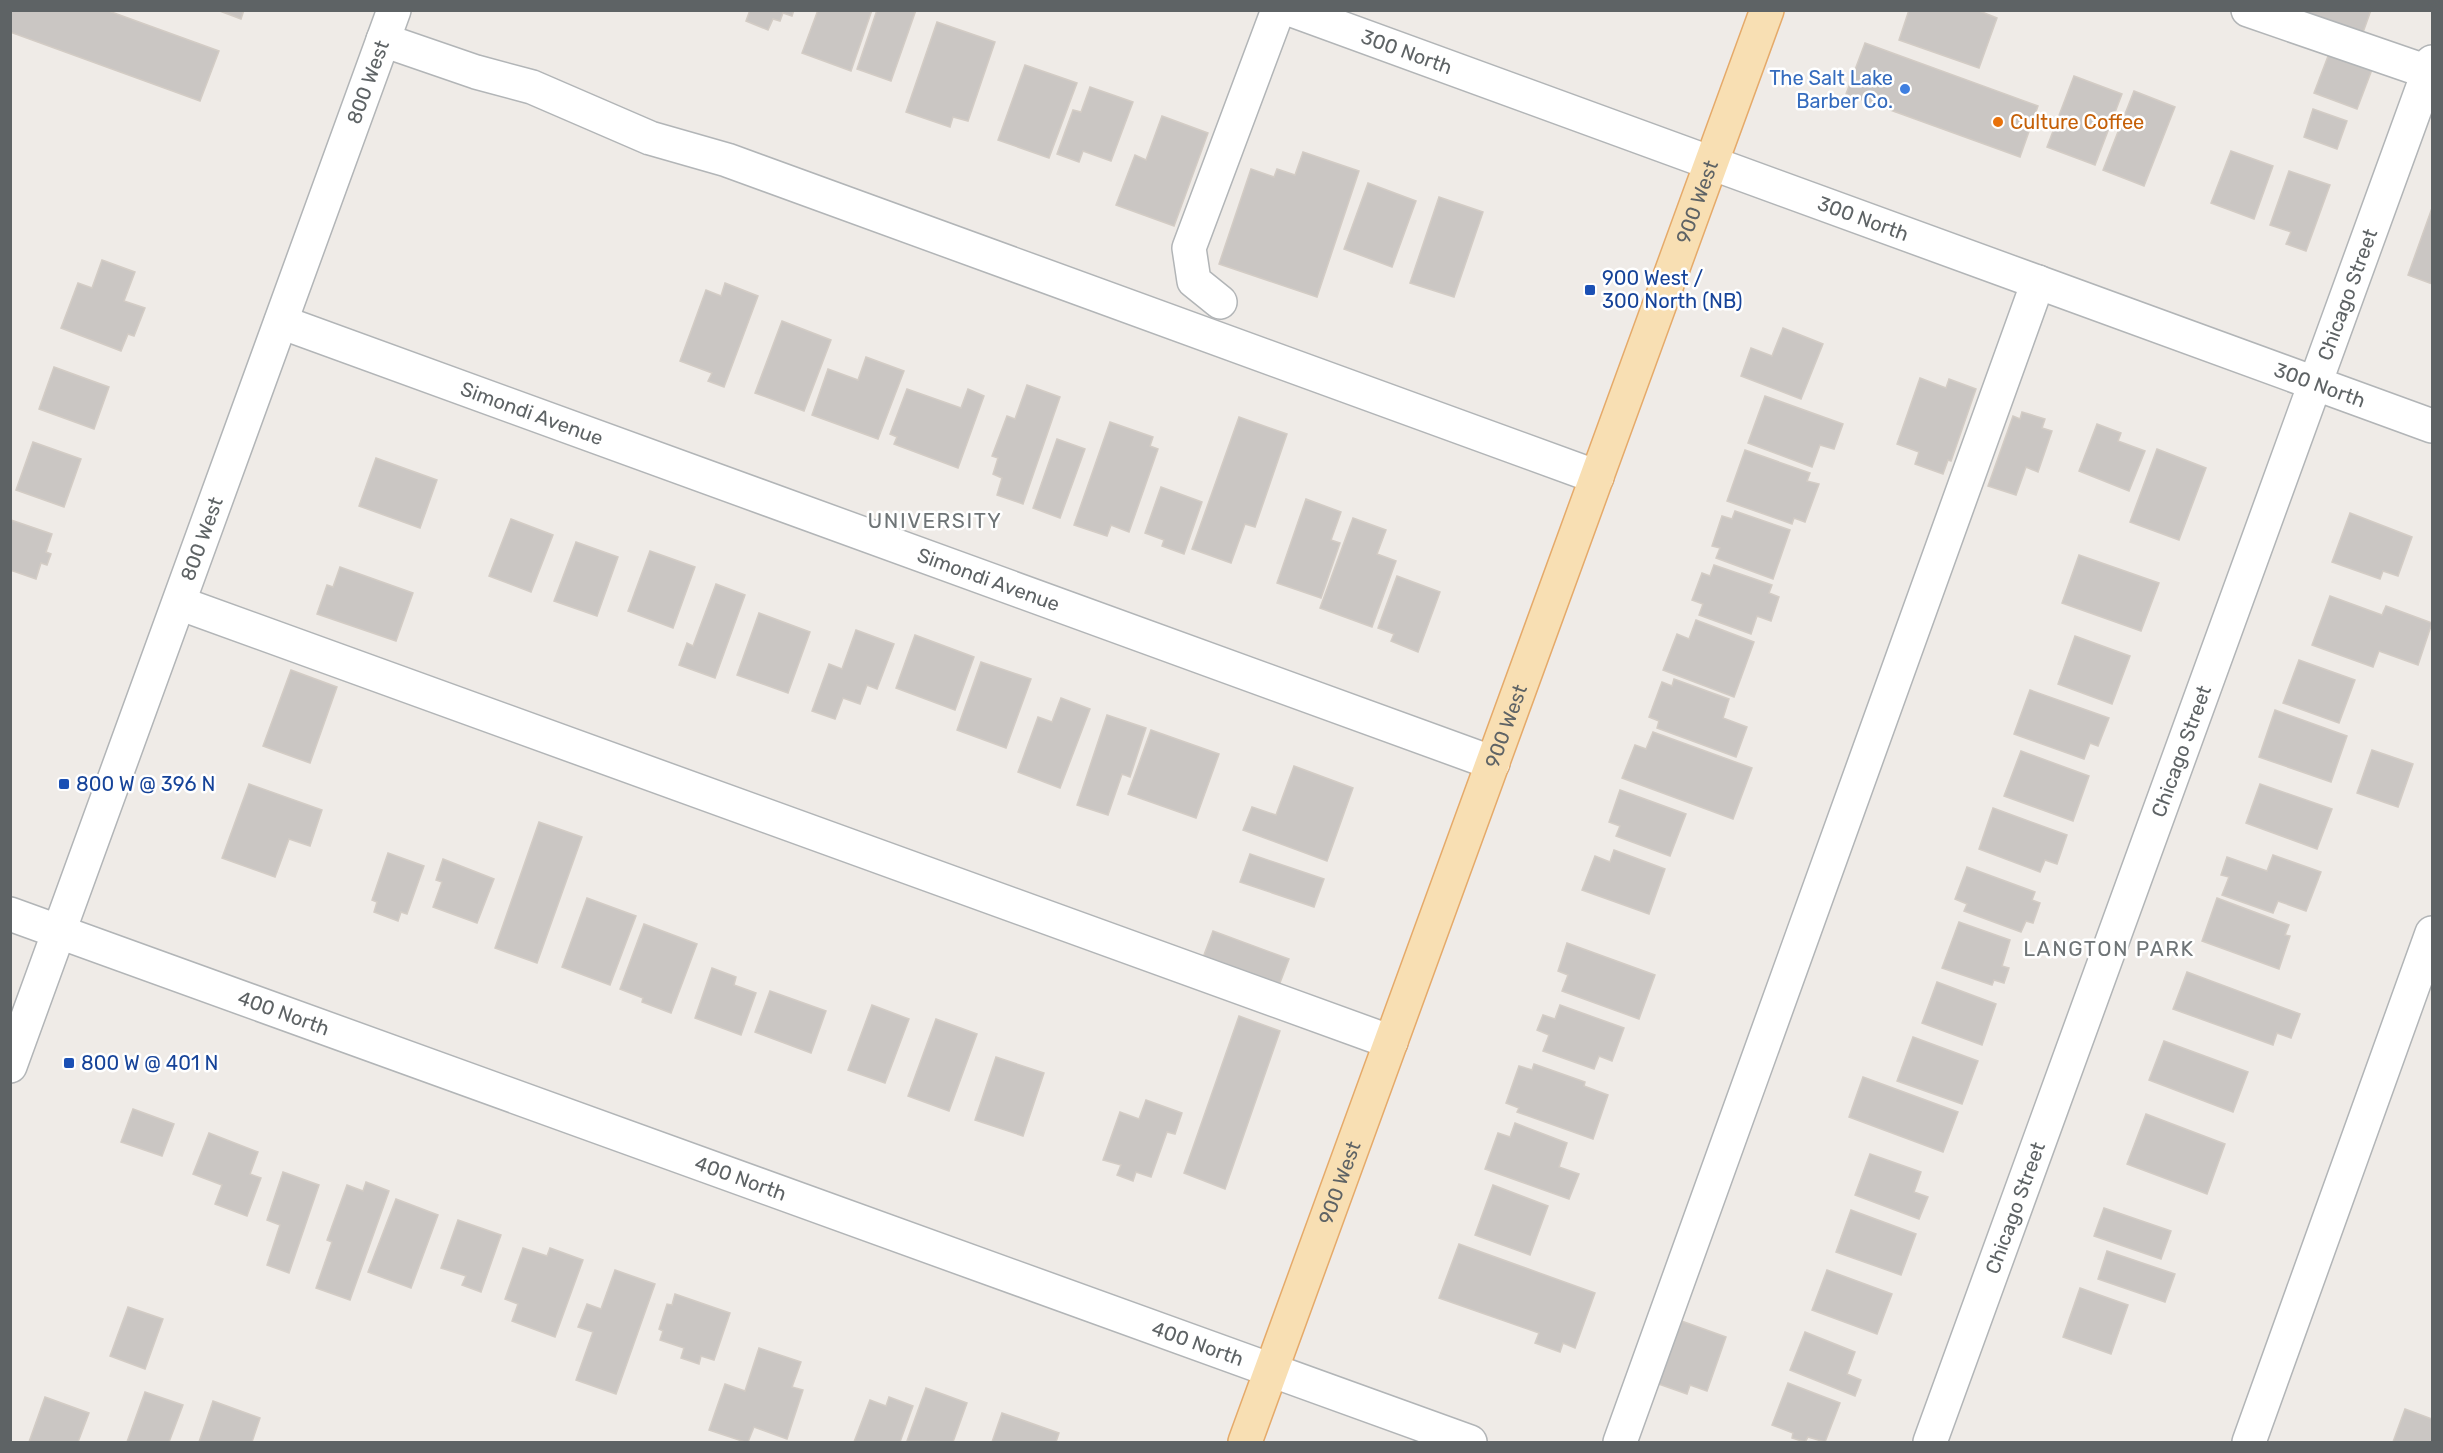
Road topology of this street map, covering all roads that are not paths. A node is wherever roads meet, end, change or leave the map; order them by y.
1 (1278, 10) edge
2 (1292, 10) edge
3 (1767, 10) edge
4 (2248, 10) edge
5 (389, 25) edge
6 (2430, 67) edge
7 (1711, 163) junction
8 (2038, 282) junction
9 (1220, 302) dead end
10 (281, 322) junction
11 (2315, 384) junction
12 (2433, 426) edge
13 (1597, 477) junction
14 (179, 603) junction
15 (1493, 763) junction
16 (10, 914) edge
17 (60, 932) junction
18 (2433, 933) edge
19 (1391, 1042) junction
20 (10, 1066) edge
21 (1271, 1371) junction
22 (1245, 1443) edge
23 (1470, 1443) edge
24 (1620, 1443) edge
25 (1930, 1443) edge
26 (2248, 1443) edge

1 - 9 street
2 - 7 street, 300 North
3 - 7 main road, 900 West
4 - 6 street
5 - 10 street, 800 West
5 - 13 street
6 - 11 street, Chicago Street
7 - 8 street, 300 North
7 - 13 main road, 900 West
8 - 11 street, 300 North
8 - 24 street
10 - 14 street, 800 West
10 - 15 street, Simondi Avenue
11 - 12 street, 300 North
11 - 25 street, Chicago Street
13 - 15 main road, 900 West
14 - 17 street, 800 West
14 - 19 street
15 - 19 main road, 900 West
16 - 17 street, 400 North
17 - 20 street, 800 West
17 - 21 street, 400 North
18 - 26 street
19 - 21 main road, 900 West
21 - 22 main road, 900 West
21 - 23 street, 400 North

